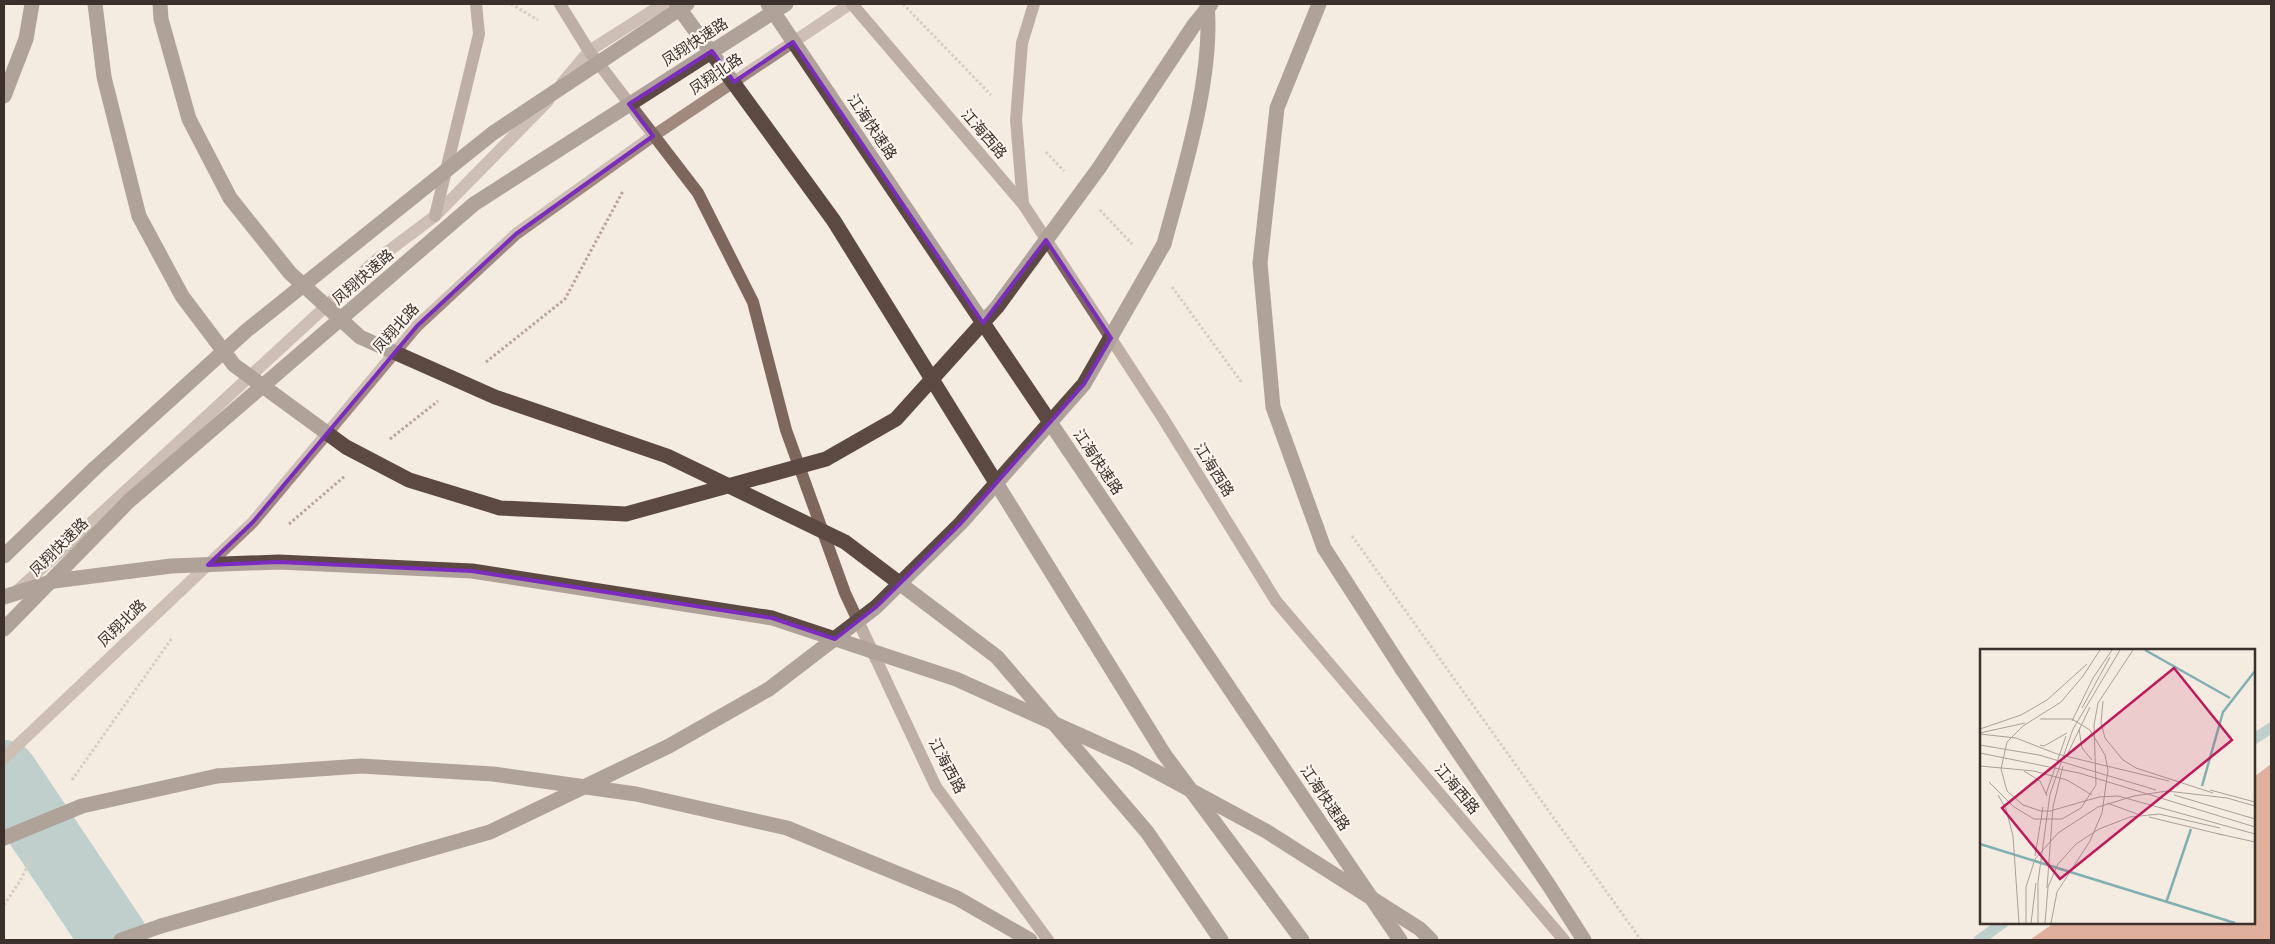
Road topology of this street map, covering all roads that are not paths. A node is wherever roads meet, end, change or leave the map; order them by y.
1 (32, 4) edge
2 (94, 4) edge
3 (160, 4) edge
4 (476, 4) edge
5 (560, 4) edge
6 (663, 4) edge
7 (676, 4) edge
8 (687, 4) edge
9 (768, 4) edge
10 (786, 4) edge
11 (851, 4) edge
12 (1034, 4) edge
13 (1207, 4) edge
14 (1211, 4) edge
15 (1319, 4) edge
16 (589, 51) junction
17 (4, 96) edge
18 (653, 136) junction
19 (1023, 204) junction
20 (435, 216) junction
21 (4, 556) edge
22 (4, 597) edge
23 (4, 603) edge
24 (4, 628) edge
25 (4, 758) edge
26 (4, 838) edge
27 (121, 940) edge
28 (1030, 940) edge
29 (1048, 940) edge
30 (1221, 940) edge
31 (1302, 940) edge
32 (1400, 940) edge
33 (1431, 940) edge
34 (1564, 940) edge
35 (1584, 940) edge

1 - 17 highway
2 - 14 highway, bridge
3 - 30 highway, bridge
4 - 20 main road
5 - 16 main road, 江海西路
6 - 16 main road
7 - 31 highway, bridge
8 - 21 highway, 凤翔快速路, bridge
9 - 32 highway, 江海快速路, bridge
10 - 24 highway, 凤翔快速路, bridge
11 - 18 main road, 凤翔北路
11 - 19 main road, 江海西路
12 - 19 main road
13 - 27 highway, bridge
15 - 35 highway, bridge
16 - 18 main road, 江海西路
16 - 20 main road
18 - 25 main road, 凤翔北路
18 - 29 main road, 江海西路
19 - 34 main road, 江海西路
20 - 23 main road
22 - 33 highway, bridge
26 - 28 highway, bridge

